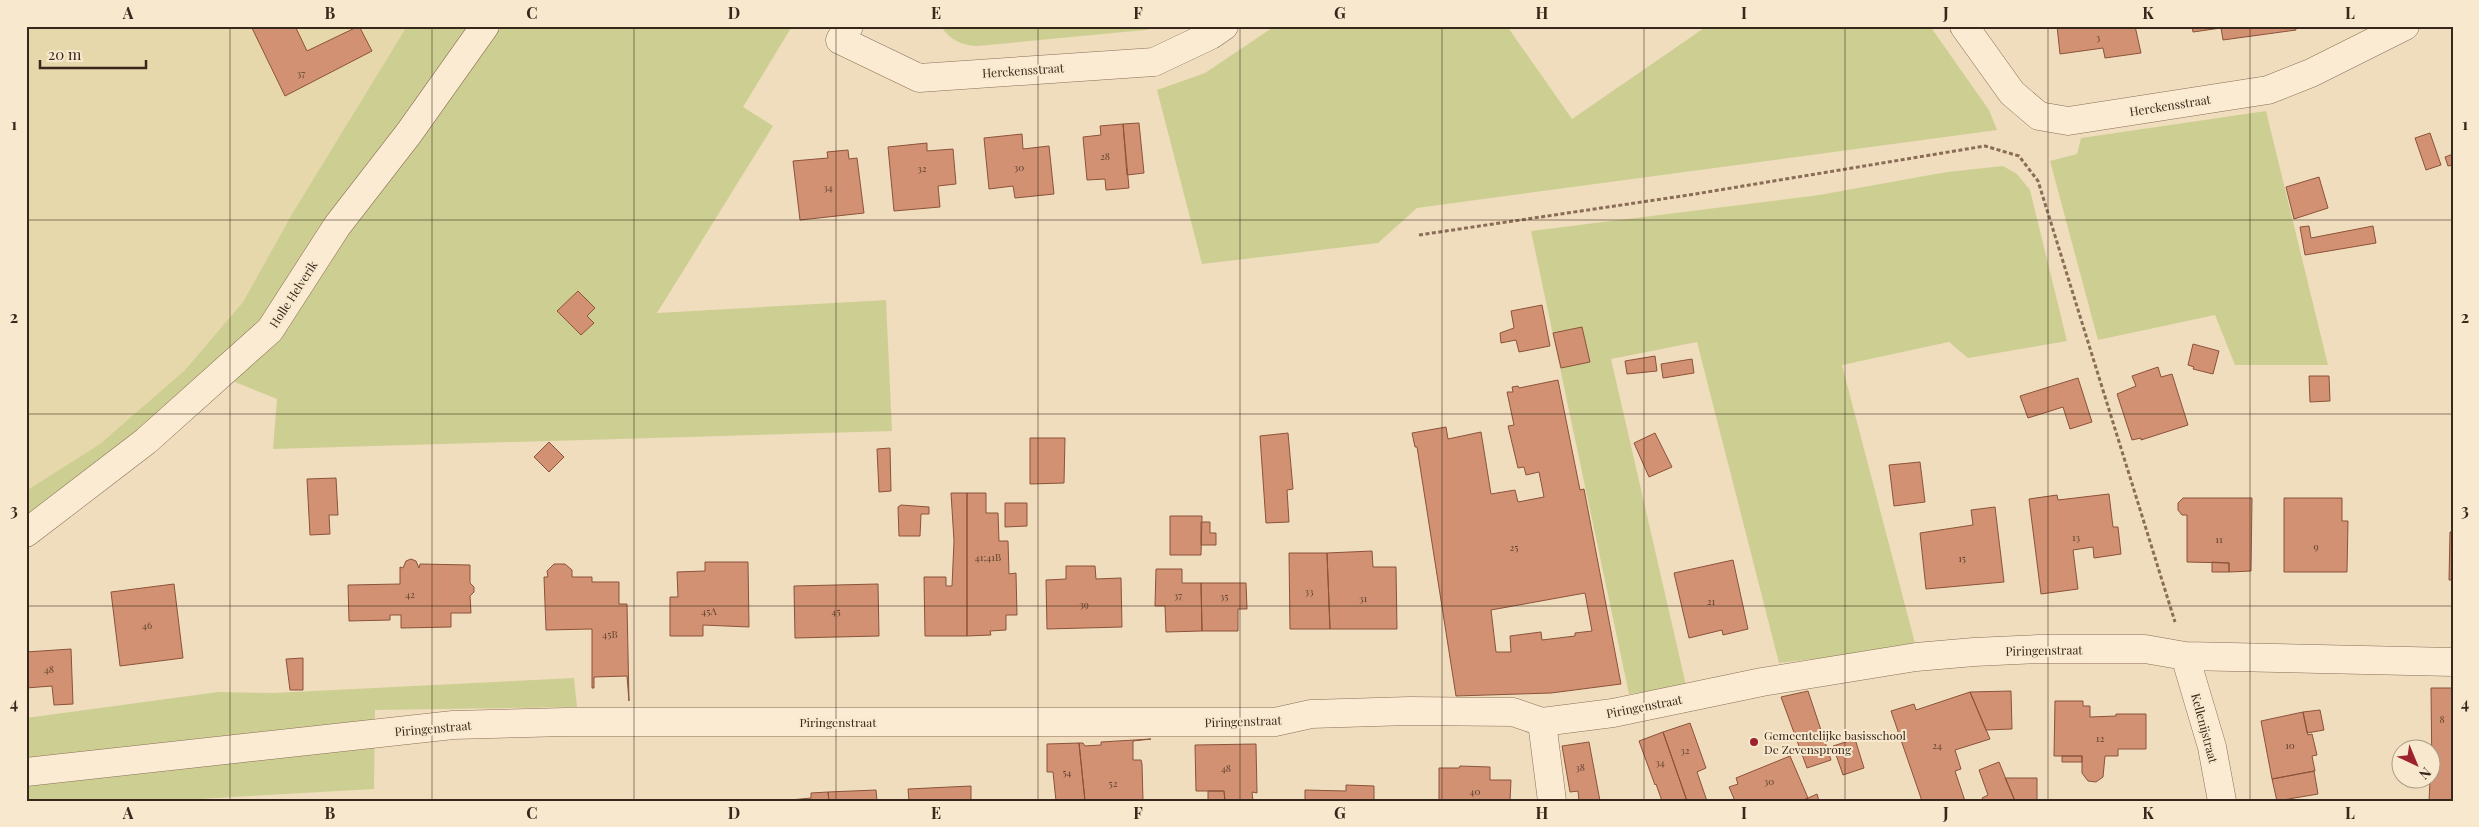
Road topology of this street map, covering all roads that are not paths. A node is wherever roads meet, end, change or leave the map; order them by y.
1 (485, 26) edge
2 (848, 26) edge
3 (1224, 26) edge
4 (1964, 26) edge
5 (2405, 26) edge
6 (26, 533) edge
7 (2185, 656) junction
8 (2453, 662) edge
9 (1542, 722) junction
10 (26, 772) edge
11 (1552, 801) edge
12 (2222, 801) edge

1 - 6 street, Holle Helverik
2 - 3 street, Herckensstraat
4 - 5 street, Herckensstraat
7 - 8 street, Piringenstraat
7 - 9 street, Piringenstraat
7 - 12 street, Kellenijstraat
9 - 10 street, Piringenstraat
9 - 11 street

